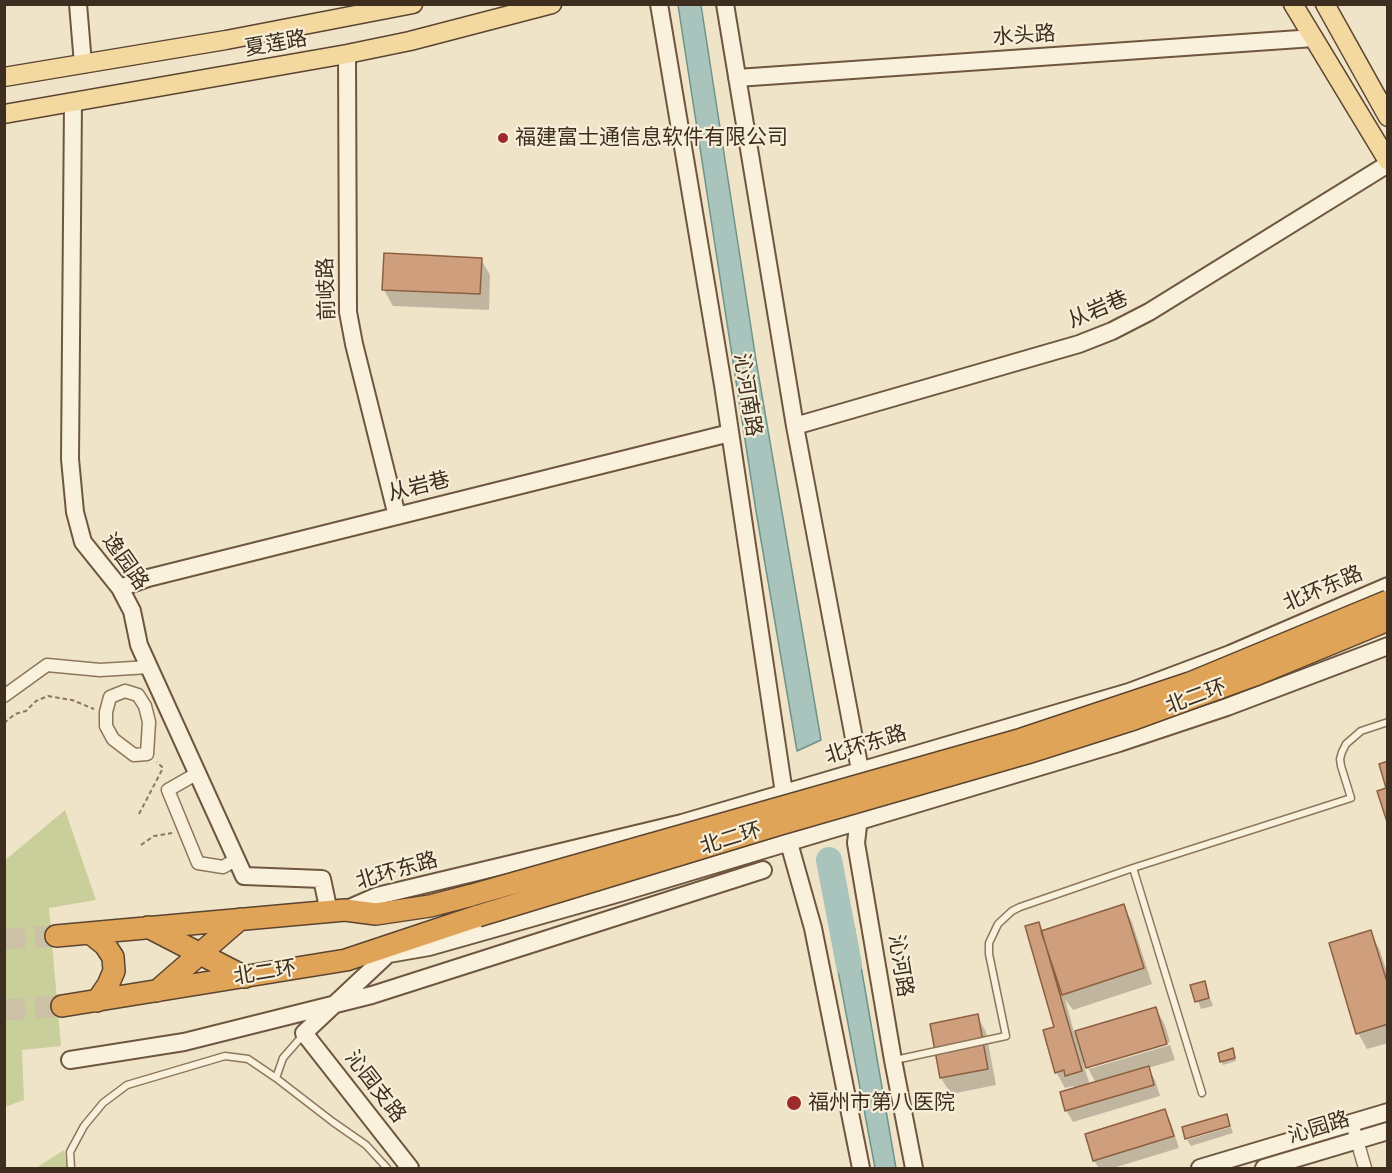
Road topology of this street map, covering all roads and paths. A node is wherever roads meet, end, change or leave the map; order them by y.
1 (78, 4) edge
2 (414, 4) edge
3 (552, 4) edge
4 (659, 4) edge
5 (725, 4) edge
6 (1293, 4) edge
7 (1325, 4) edge
8 (350, 11) edge
9 (1314, 38) junction
10 (347, 54) junction
11 (83, 64) junction
12 (4, 77) edge
13 (737, 78) junction
14 (73, 102) junction
15 (4, 114) edge
16 (1388, 117) edge
17 (1388, 162) edge
18 (795, 426) junction
19 (730, 434) junction
20 (397, 516) junction
21 (1388, 586) edge
22 (120, 588) junction
23 (1388, 601) edge
24 (1388, 620) edge
25 (1388, 646) edge
26 (149, 667) junction
27 (4, 696) edge
28 (106, 712) junction
29 (1388, 722) edge
30 (4, 723) edge
31 (147, 754) junction
32 (860, 770) junction
33 (196, 774) junction
34 (784, 793) junction
35 (139, 814) dead end
36 (858, 821) junction
37 (184, 829) junction
38 (789, 843) junction
39 (141, 845) dead end
40 (235, 860) junction
41 (1133, 868) junction
42 (763, 870) dead end
43 (620, 893) junction
44 (337, 911) junction
45 (626, 914) junction
46 (240, 919) junction
47 (148, 927) junction
48 (90, 933) junction
49 (56, 936) tunnel mouth
50 (429, 947) junction
51 (200, 954) junction
52 (387, 955) junction
53 (346, 960) junction
54 (435, 974) junction
55 (245, 977) junction
56 (157, 991) junction
57 (97, 1001) junction
58 (334, 1005) junction
59 (62, 1006) tunnel mouth
60 (304, 1033) junction
61 (70, 1060) dead end
62 (893, 1060) junction
63 (276, 1078) junction
64 (1202, 1093) dead end
65 (1388, 1112) edge
66 (1352, 1122) junction
67 (1388, 1131) edge
68 (1357, 1140) junction
69 (71, 1168) edge
70 (387, 1168) edge
71 (410, 1168) edge
72 (861, 1168) edge
73 (914, 1168) edge
74 (1200, 1168) edge
75 (1264, 1168) edge
76 (1365, 1168) edge

1 - 11 main road
2 - 8 main road, 夏莲路
3 - 10 main road, 夏莲路
4 - 19 main road, 沁河南路
5 - 13 main road, 沁河南路
6 - 9 main road
7 - 16 main road
8 - 11 main road, 夏莲路
9 - 13 main road, 水头路
9 - 17 main road
10 - 14 main road, 夏莲路
10 - 20 main road, 前岐路
11 - 12 main road, 夏莲路
13 - 18 main road, 沁河南路
14 - 15 main road, 夏莲路
14 - 22 main road, 逸园路
17 - 18 main road, 从岩巷
18 - 32 main road, 沁河南路
19 - 20 main road, 从岩巷
19 - 34 main road, 沁河南路
20 - 22 main road, 从岩巷
21 - 32 main road, 北环东路
22 - 26 main road, 逸园路
23 - 44 highway, 北二环, bridge
24 - 53 highway, 北二环, bridge
25 - 36 main road
26 - 27 street
26 - 33 main road, 逸园路
28 - 30 path
28 - 31 street
28 - 31 street
29 - 41 lane
31 - 35 path
32 - 34 main road, 北环东路
32 - 36 main road, 沁河路
33 - 37 street
33 - 40 main road, 逸园路
34 - 38 main road
34 - 44 main road, 北环东路
36 - 38 main road
36 - 62 main road, 沁河路
37 - 39 path
37 - 40 street
38 - 43 main road
38 - 72 main road
40 - 44 main road, 逸园路
41 - 62 lane
41 - 64 lane
42 - 45 main road
43 - 45 main road
43 - 50 main road
44 - 46 highway, 北二环
45 - 54 main road
46 - 47 highway, 北二环
46 - 51 highway
47 - 48 highway, 北二环
47 - 51 highway
48 - 49 highway, 北二环
48 - 57 highway
50 - 52 main road
50 - 54 main road
51 - 55 highway
51 - 56 highway
52 - 53 main road
52 - 58 main road
53 - 55 highway, 北二环
54 - 58 main road
55 - 56 highway, 北二环
56 - 57 highway, 北二环
57 - 59 highway, 北二环
58 - 60 main road
58 - 61 main road
60 - 63 lane
60 - 71 main road, 沁园支路
62 - 73 main road, 沁河路
63 - 69 lane
63 - 70 lane
65 - 66 main road
66 - 68 street
66 - 74 main road
67 - 68 main road, 沁园路
68 - 75 main road, 沁园路
68 - 76 street

